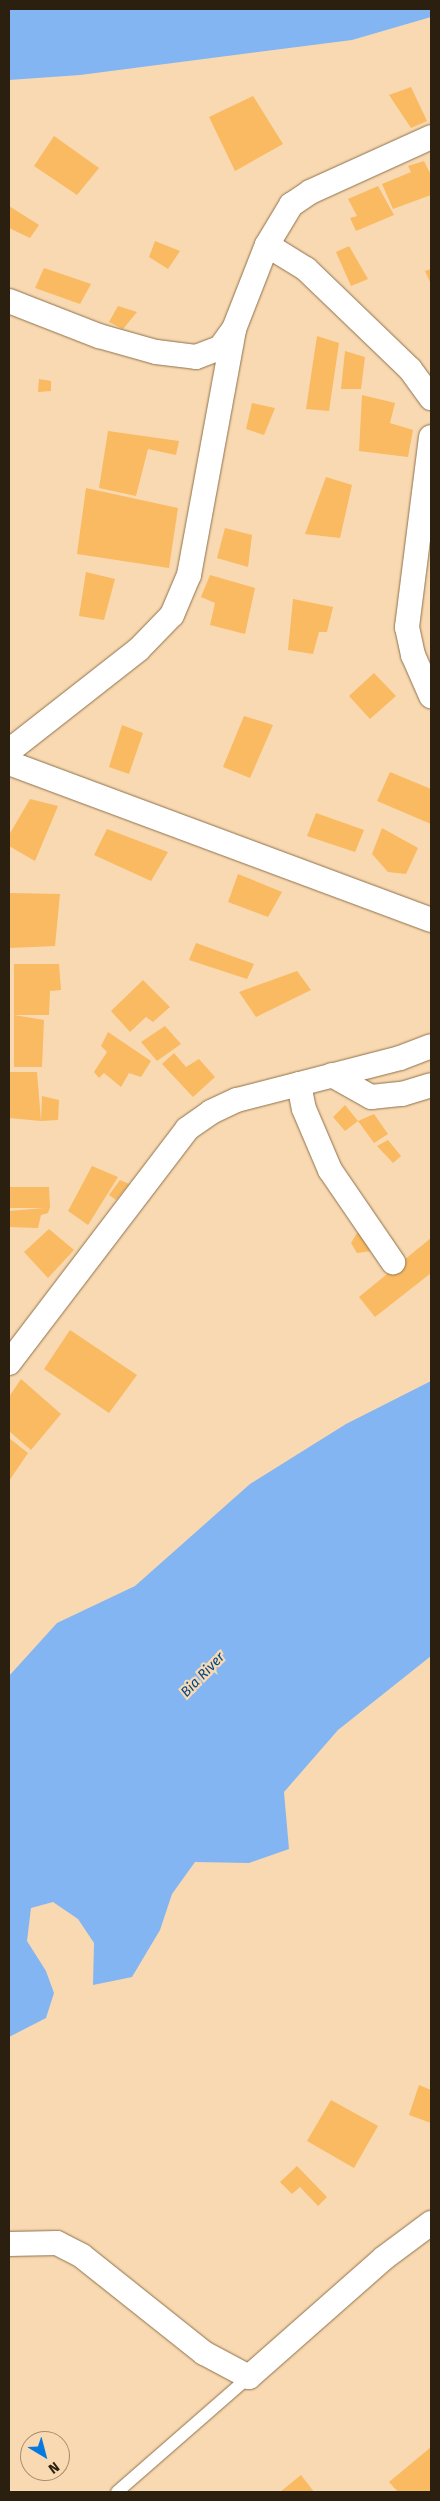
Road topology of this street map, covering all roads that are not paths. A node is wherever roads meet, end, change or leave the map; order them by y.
1 (431, 136) edge
2 (267, 244) junction
3 (9, 301) edge
4 (234, 329) junction
5 (431, 398) edge
6 (431, 437) edge
7 (431, 696) edge
8 (9, 751) edge
9 (9, 763) edge
10 (431, 920) edge
11 (431, 1046) edge
12 (332, 1076) junction
13 (299, 1084) junction
14 (431, 1085) edge
15 (392, 1262) dead end
16 (9, 1363) edge
17 (431, 2223) edge
18 (9, 2244) edge
19 (248, 2377) junction
20 (117, 2492) edge

1 - 2 street
2 - 4 street
2 - 5 street
3 - 4 street
4 - 8 street
6 - 7 street
9 - 10 street
11 - 12 street
12 - 13 street
12 - 14 street
13 - 15 street
13 - 16 street
17 - 19 street
18 - 19 street
19 - 20 lane

